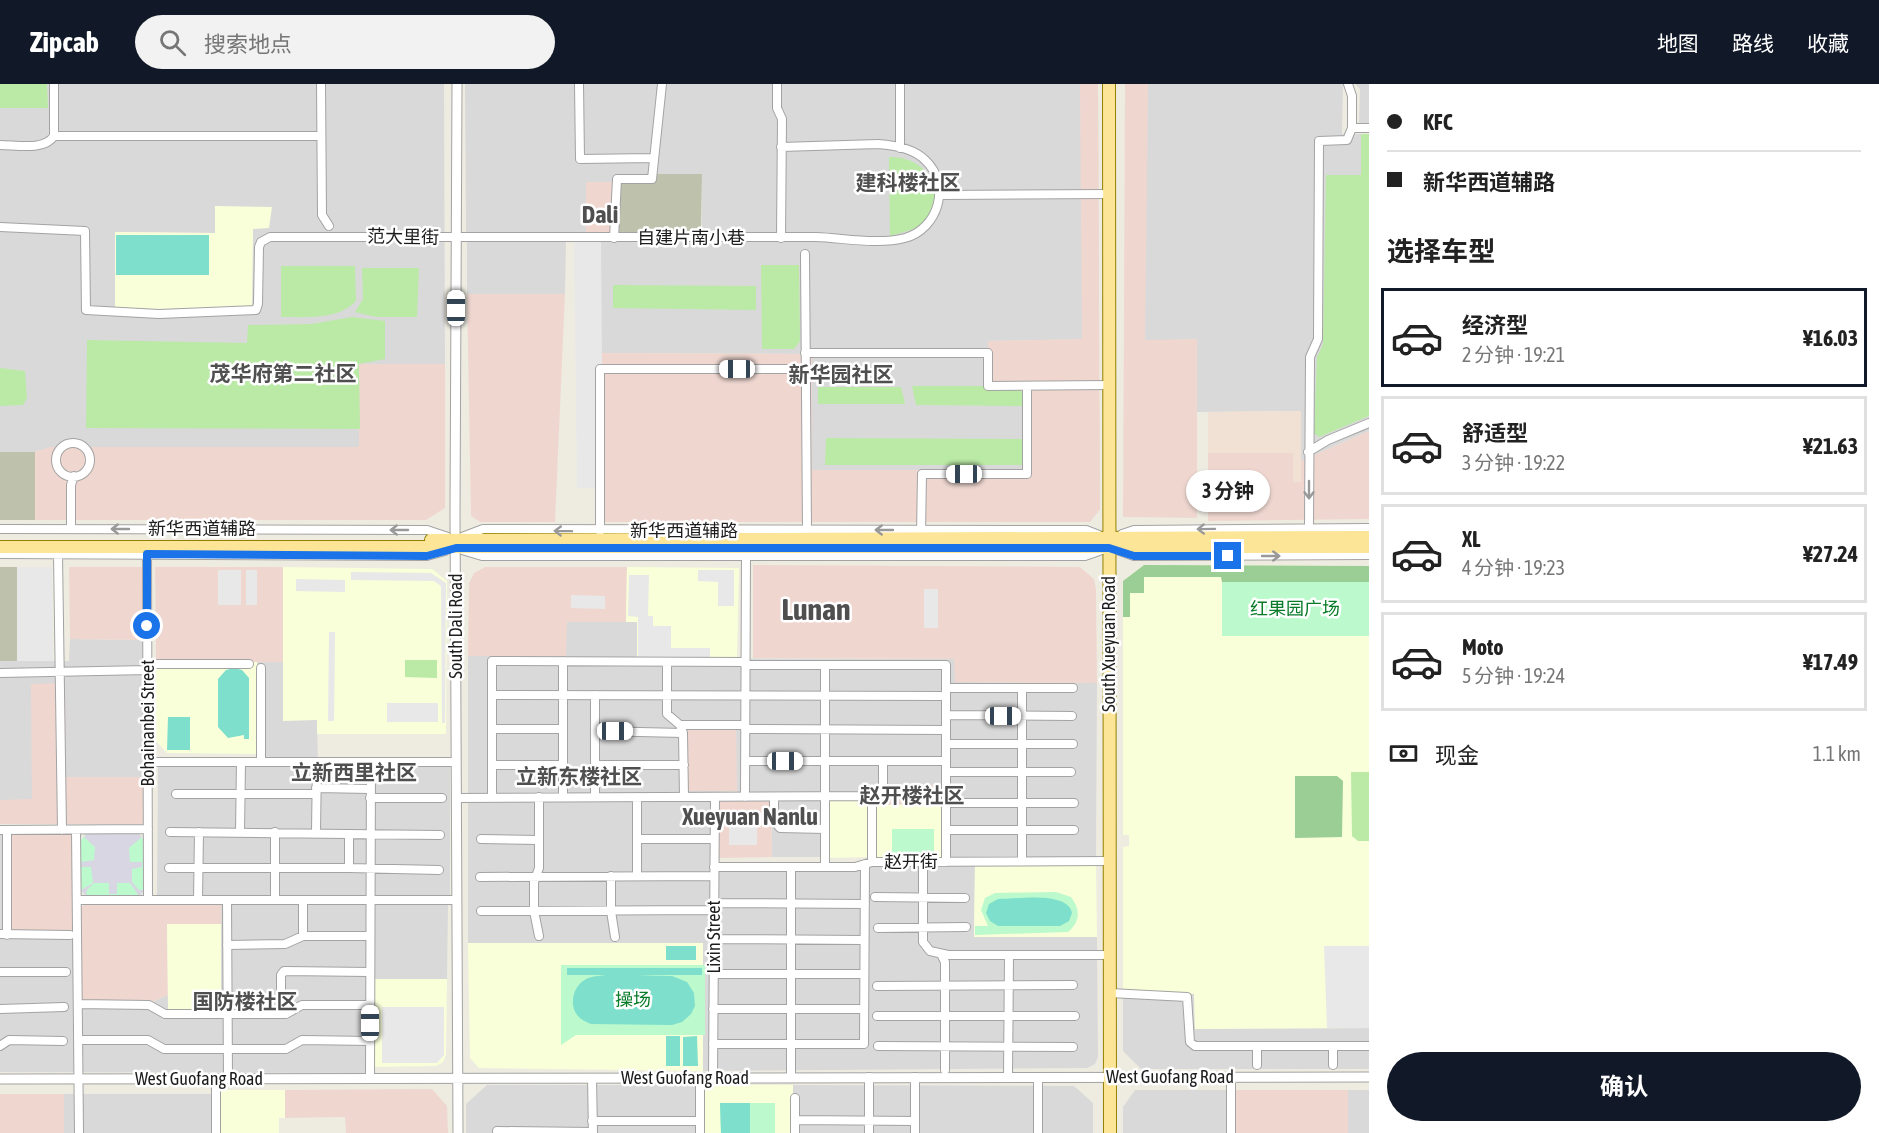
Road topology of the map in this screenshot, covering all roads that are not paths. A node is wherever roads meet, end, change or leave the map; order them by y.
1 (54, 84) edge
2 (321, 84) edge
3 (457, 84) edge
4 (579, 84) edge
5 (662, 84) edge
6 (777, 84) edge
7 (900, 84) edge
8 (1109, 84) edge
9 (1348, 84) edge
10 (1352, 128) junction
11 (1369, 128) edge
12 (54, 136) junction
13 (321, 136) junction
14 (0, 146) edge
15 (781, 147) junction
16 (900, 148) junction
17 (652, 158) junction
18 (1110, 194) junction
19 (939, 195) junction
20 (329, 226) dead end
21 (0, 228) edge
22 (614, 238) junction
23 (782, 238) junction
24 (456, 239) junction
25 (805, 254) dead end
26 (805, 353) junction
27 (805, 369) junction
28 (1028, 386) junction
29 (1110, 386) junction
30 (1369, 423) edge
31 (1308, 452) junction
32 (74, 476) junction
33 (1309, 528) junction
34 (1369, 528) edge
35 (0, 529) edge
36 (71, 529) junction
37 (807, 530) junction
38 (600, 531) junction
39 (921, 535) junction
40 (1369, 537) edge
41 (0, 539) edge
42 (1109, 543) junction
43 (456, 544) junction
44 (0, 547) edge
45 (1369, 547) edge
46 (147, 550) junction
47 (0, 554) edge
48 (58, 554) junction
49 (746, 555) junction
50 (1369, 555) edge
51 (563, 661) junction
52 (667, 662) junction
53 (249, 664) dead end
54 (745, 664) junction
55 (825, 665) junction
56 (148, 667) junction
57 (261, 668) dead end
58 (59, 672) junction
59 (0, 673) edge
60 (1022, 688) junction
61 (1073, 688) dead end
62 (946, 692) junction
63 (492, 694) junction
64 (563, 695) junction
65 (595, 695) junction
66 (667, 695) junction
67 (745, 695) junction
68 (825, 696) junction
69 (946, 715) junction
70 (1022, 716) junction
71 (1072, 716) dead end
72 (680, 725) junction
73 (745, 727) junction
74 (492, 729) junction
75 (563, 729) junction
76 (825, 729) junction
77 (946, 730) junction
78 (595, 731) junction
79 (684, 733) junction
80 (946, 744) junction
81 (1022, 744) junction
82 (1073, 744) dead end
83 (745, 761) junction
84 (825, 761) junction
85 (884, 761) junction
86 (946, 761) junction
87 (148, 762) junction
88 (241, 762) junction
89 (261, 762) junction
90 (317, 762) junction
91 (371, 762) junction
92 (456, 762) junction
93 (492, 765) junction
94 (563, 765) junction
95 (595, 765) junction
96 (684, 765) junction
97 (946, 772) junction
98 (1022, 772) junction
99 (1071, 772) dead end
100 (316, 791) junction
101 (370, 793) junction
102 (176, 794) dead end
103 (240, 794) junction
104 (825, 796) junction
105 (872, 796) junction
106 (538, 797) junction
107 (563, 797) junction
108 (595, 797) junction
109 (638, 797) junction
110 (684, 797) junction
111 (715, 797) junction
112 (745, 797) junction
113 (774, 797) junction
114 (442, 798) dead end
115 (456, 798) junction
116 (492, 798) junction
117 (946, 803) junction
118 (1022, 803) junction
119 (1074, 803) dead end
120 (148, 829) junction
121 (825, 829) junction
122 (3, 830) edge
123 (62, 830) junction
124 (76, 830) junction
125 (946, 830) junction
126 (1022, 830) junction
127 (1074, 830) dead end
128 (170, 832) dead end
129 (199, 832) junction
130 (240, 832) junction
131 (275, 832) junction
132 (316, 832) junction
133 (349, 835) junction
134 (370, 835) junction
135 (440, 835) dead end
136 (481, 839) dead end
137 (637, 839) junction
138 (714, 839) junction
139 (538, 840) junction
140 (1022, 861) junction
141 (1109, 861) junction
142 (923, 862) junction
143 (946, 862) junction
144 (869, 863) junction
145 (791, 867) junction
146 (825, 867) junction
147 (169, 868) dead end
148 (198, 868) junction
149 (275, 868) junction
150 (349, 868) junction
151 (370, 870) junction
152 (439, 870) dead end
153 (714, 871) junction
154 (3, 872) edge
155 (535, 876) junction
156 (611, 876) junction
157 (637, 876) junction
158 (480, 877) dead end
159 (875, 897) dead end
160 (923, 897) junction
161 (965, 898) dead end
162 (148, 899) junction
163 (77, 900) junction
164 (198, 900) junction
165 (227, 900) junction
166 (275, 900) junction
167 (303, 900) junction
168 (369, 900) junction
169 (456, 900) junction
170 (791, 903) junction
171 (864, 903) junction
172 (714, 906) junction
173 (4, 907) edge
174 (481, 911) dead end
175 (534, 911) junction
176 (611, 911) junction
177 (966, 927) dead end
178 (878, 928) dead end
179 (923, 928) junction
180 (4, 934) edge
181 (70, 935) dead end
182 (303, 936) junction
183 (369, 936) junction
184 (538, 936) dead end
185 (615, 937) dead end
186 (714, 939) junction
187 (791, 939) junction
188 (864, 940) junction
189 (227, 945) junction
190 (940, 954) junction
191 (1009, 955) junction
192 (1109, 955) junction
193 (0, 972) edge
194 (66, 972) dead end
195 (370, 972) junction
196 (714, 974) junction
197 (791, 974) junction
198 (864, 974) junction
199 (877, 986) dead end
200 (946, 986) junction
201 (1008, 986) junction
202 (1073, 986) dead end
203 (1110, 993) junction
204 (78, 1004) junction
205 (370, 1005) junction
206 (64, 1007) dead end
207 (0, 1009) edge
208 (713, 1009) junction
209 (791, 1009) junction
210 (864, 1009) junction
211 (227, 1014) junction
212 (281, 1014) junction
213 (877, 1016) dead end
214 (1075, 1016) dead end
215 (946, 1017) junction
216 (1008, 1017) junction
217 (78, 1040) junction
218 (63, 1041) dead end
219 (370, 1041) junction
220 (713, 1044) junction
221 (791, 1044) junction
222 (0, 1046) edge
223 (878, 1046) dead end
224 (945, 1046) junction
225 (1257, 1046) junction
226 (1333, 1046) junction
227 (1369, 1046) edge
228 (1008, 1047) junction
229 (1073, 1047) dead end
230 (228, 1050) junction
231 (1257, 1065) dead end
232 (1333, 1065) dead end
233 (945, 1070) dead end
234 (869, 1077) junction
235 (915, 1077) junction
236 (1008, 1077) junction
237 (1038, 1077) junction
238 (1110, 1077) junction
239 (1231, 1077) junction
240 (1369, 1077) edge
241 (592, 1078) junction
242 (700, 1078) junction
243 (713, 1078) junction
244 (791, 1078) junction
245 (0, 1079) edge
246 (78, 1079) junction
247 (216, 1079) junction
248 (228, 1079) junction
249 (370, 1079) junction
250 (458, 1079) junction
251 (795, 1098) dead end
252 (592, 1120) junction
253 (795, 1120) junction
254 (869, 1120) junction
255 (700, 1121) junction
256 (915, 1121) junction
257 (497, 1131) dead end
258 (593, 1132) edge
259 (79, 1133) edge
260 (216, 1133) edge
261 (458, 1133) edge
262 (700, 1133) edge
263 (795, 1133) edge
264 (869, 1133) edge
265 (915, 1133) edge
266 (1038, 1133) edge
267 (1110, 1133) edge
268 (1231, 1133) edge

1 - 12 street
2 - 13 street
3 - 24 street, South Dali Road
4 - 17 street
5 - 17 street
6 - 15 street
7 - 16 street
8 - 18 main road, South Xueyuan Road
9 - 10 street
10 - 11 street
10 - 31 street
12 - 13 street
12 - 14 street
13 - 20 street
15 - 16 street
15 - 23 street
16 - 19 street
17 - 22 street
18 - 19 street
18 - 29 main road, South Xueyuan Road
19 - 23 street, 自建片南小巷
21 - 24 street, 范大里街
22 - 23 street, 自建片南小巷
22 - 24 street, 自建片南小巷
24 - 43 street, South Dali Road
25 - 26 street
26 - 27 street
26 - 28 street
27 - 37 street
27 - 38 street
28 - 29 street
28 - 39 street
29 - 42 main road, South Xueyuan Road
30 - 31 street
31 -> 33 street
32 - 32 street
32 - 36 street
33 - 34 street, 新华西道辅路
33 -> 42 street, 新华西道辅路
35 - 36 street, 新华西道辅路
43 -> 36 street, 新华西道辅路
37 - 38 street, 新华西道辅路
39 -> 37 street, 新华西道辅路
38 -> 43 street, 新华西道辅路
39 - 42 main road
39 - 43 main road
40 - 42 main road
41 - 43 main road
42 - 43 main road
42 - 45 main road
42 - 49 street, 新华西道辅路
42 -> 50 street
42 - 141 main road, South Xueyuan Road
43 - 46 main road
43 - 49 street, 新华西道辅路
43 - 92 street, South Dali Road
44 - 46 main road
46 - 48 street, 新华西道辅路
46 - 56 street, Bohainanbei Street
47 - 48 street, 新华西道辅路
48 - 58 street
49 - 54 street
51 - 52 street
51 - 63 street
51 - 64 street
52 - 54 street
52 - 66 street
53 - 56 street
54 - 55 street
54 - 67 street
55 - 62 street
55 - 68 street
56 - 58 street
56 - 87 street, Bohainanbei Street
57 - 89 street
58 - 59 street
58 - 123 street
60 - 61 street
60 - 62 street
60 - 70 street
62 - 68 street
62 - 69 street
63 - 64 street
63 - 74 street
64 - 65 street
64 - 75 street
65 - 66 street
65 - 78 street
66 - 67 street
66 - 72 street
67 - 68 street
67 - 73 street
68 - 76 street
69 - 70 street
69 - 77 street
70 - 71 street
70 - 81 street
72 - 73 street
72 - 79 street
73 - 76 street
73 - 83 street
74 - 75 street
74 - 93 street
75 - 94 street
76 - 77 street
76 - 84 street
77 - 80 street
78 - 79 street
78 - 95 street
79 - 96 street
80 - 81 street
80 - 86 street
81 - 82 street
81 - 98 street
83 - 84 street
83 - 112 street
84 - 85 street
84 - 104 street
85 - 86 street
85 - 105 street
86 - 97 street
87 - 88 street
87 - 120 street, Bohainanbei Street
88 - 89 street
88 - 103 street
89 - 90 street
90 - 91 street
90 - 100 street
91 - 92 street
91 - 101 street
92 - 115 street, South Dali Road
93 - 94 street
93 - 116 street
94 - 107 street
95 - 96 street
95 - 108 street
96 - 110 street
97 - 98 street
97 - 117 street
98 - 99 street
98 - 118 street
100 - 101 street
100 - 103 street
100 - 132 street
101 - 114 street
101 - 134 street
102 - 103 street
103 - 130 street
104 - 105 street
104 - 113 street
104 - 121 street
105 - 144 street
106 - 107 street
106 - 116 street
106 - 139 street
107 - 108 street
108 - 109 street
109 - 110 street
109 - 137 street
110 - 111 street
111 - 112 street
111 - 138 street, Lixin Street
112 - 113 street
113 - 121 street
115 - 116 street
115 - 169 street, South Dali Road
117 - 118 street
117 - 125 street
118 - 119 street
118 - 126 street
120 - 124 street
120 - 162 street, Bohainanbei Street
121 - 146 street
122 - 123 street
122 - 154 street
123 - 124 street
124 - 163 street
125 - 126 street
125 - 143 street
126 - 127 street
126 - 140 street
128 - 129 street
129 - 130 street
129 - 148 street
130 - 131 street
131 - 132 street
131 - 149 street
132 - 133 street
133 - 134 street
133 - 150 street
134 - 135 street
134 - 151 street
136 - 139 street
137 - 138 street
137 - 157 street
138 - 153 street, Lixin Street
139 - 155 street
140 - 141 street, 赵开街
140 - 143 street, 赵开街
141 - 192 main road, South Xueyuan Road
142 - 143 street, 赵开街
142 - 144 street, 赵开街
142 - 160 street
144 - 146 street, 赵开街
144 - 171 street
145 - 146 street, 赵开街
145 - 153 street, 赵开街
145 - 170 street
147 - 148 street
148 - 149 street
148 - 164 street
149 - 150 street
149 - 166 street
150 - 151 street
151 - 152 street
151 - 168 street
153 - 157 street, 赵开街
153 - 172 street, Lixin Street
154 - 173 street
155 - 156 street, 赵开街
155 - 158 street, 赵开街
155 - 175 street
156 - 157 street, 赵开街
156 - 176 street
159 - 160 street
160 - 161 street
160 - 179 street
162 - 163 street
162 - 164 street
163 - 204 street
164 - 165 street
165 - 166 street
165 - 189 street
166 - 167 street
167 - 168 street
167 - 182 street
168 - 169 street
168 - 183 street
169 - 250 street, South Dali Road
170 - 171 street
170 - 172 street
170 - 187 street
171 - 188 street
172 - 176 street
172 - 186 street, Lixin Street
173 - 180 street
174 - 175 street
175 - 176 street
175 - 184 street
176 - 185 street
177 - 179 street
178 - 179 street
179 - 190 street
180 - 181 street
182 - 183 street
182 - 189 street
183 - 195 street
186 - 187 street
186 - 196 street, Lixin Street
187 - 188 street
187 - 197 street
188 - 198 street
189 - 211 street
190 - 191 street
190 - 200 street
191 - 192 street
191 - 201 street
192 - 203 main road, South Xueyuan Road
193 - 194 street
195 - 205 street
195 - 212 street
196 - 197 street
196 - 208 street, Lixin Street
197 - 198 street
197 - 209 street
198 - 210 street
199 - 200 street
200 - 201 street
200 - 215 street
201 - 202 street
201 - 216 street
203 - 225 street
203 - 238 main road, South Xueyuan Road
204 - 211 street
204 - 217 street
205 - 212 street
205 - 219 street
206 - 207 street
208 - 209 street
208 - 220 street, Lixin Street
209 - 210 street
209 - 221 street
210 - 221 street
211 - 212 street
211 - 230 street
213 - 215 street
214 - 216 street
215 - 216 street
215 - 224 street
216 - 228 street
217 - 230 street
217 - 246 street
218 - 222 street
219 - 230 street
219 - 249 street
220 - 221 street
220 - 243 street, Lixin Street
221 - 244 street
223 - 224 street
224 - 228 street
224 - 233 street
225 - 226 street
225 - 231 street
226 - 227 street
226 - 232 street
228 - 229 street
228 - 236 street
230 - 248 street
234 - 235 street, West Guofang Road
234 - 244 street, West Guofang Road
234 - 254 street
235 - 236 street, West Guofang Road
235 - 256 street
236 - 237 street, West Guofang Road
237 - 238 street, West Guofang Road
237 - 266 street
238 - 239 street, West Guofang Road
238 - 267 main road, South Xueyuan Road
239 - 240 street, West Guofang Road
239 - 268 street
241 - 242 street, West Guofang Road
241 - 250 street, West Guofang Road
241 - 252 street
242 - 243 street, West Guofang Road
242 - 255 street
243 - 244 street, West Guofang Road
245 - 246 street, West Guofang Road
246 - 247 street, West Guofang Road
246 - 259 street
247 - 248 street, West Guofang Road
247 - 260 street
248 - 249 street, West Guofang Road
249 - 250 street, West Guofang Road
250 - 261 street, South Dali Road
251 - 253 street
252 - 255 street
252 - 258 street
253 - 254 street
253 - 263 street
254 - 256 street
254 - 264 street
255 - 262 street
256 - 265 street
257 - 258 street

